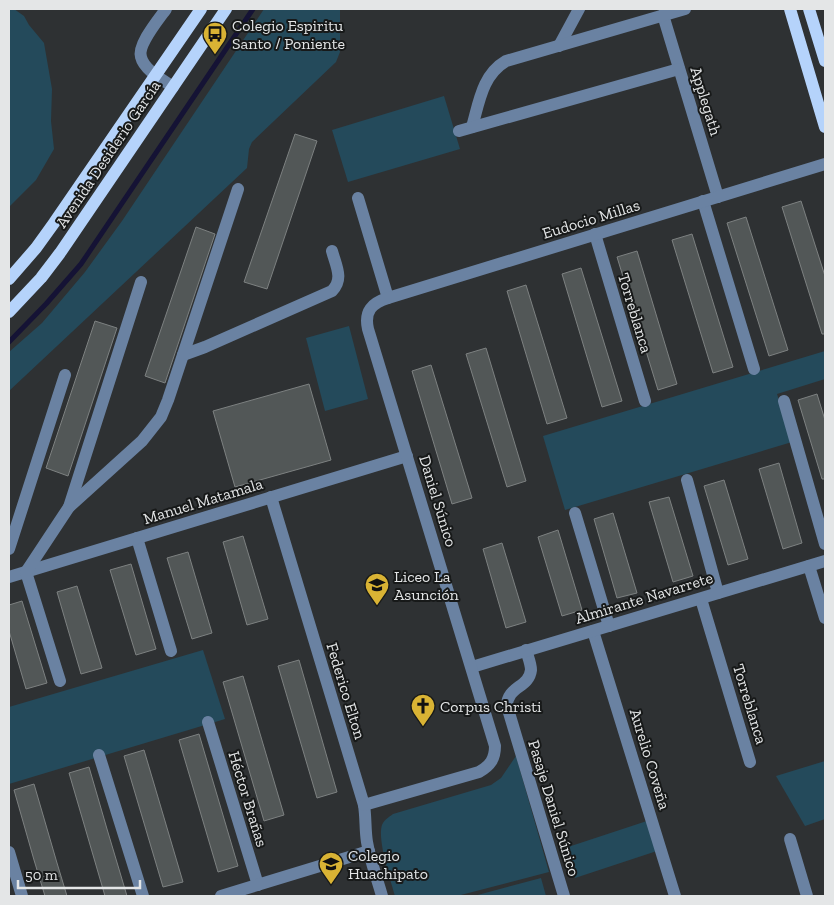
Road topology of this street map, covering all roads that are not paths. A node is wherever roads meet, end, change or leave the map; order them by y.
1 (166, 9) edge
2 (201, 9) edge
3 (226, 9) edge
4 (579, 9) edge
5 (685, 9) edge
6 (790, 9) edge
7 (809, 9) edge
8 (662, 15) junction
9 (559, 46) junction
10 (825, 61) edge
11 (679, 69) junction
12 (156, 75) junction
13 (173, 87) junction
14 (121, 126) junction
15 (472, 127) junction
16 (825, 127) edge
17 (459, 131) dead end
18 (138, 138) junction
19 (825, 164) edge
20 (238, 189) dead end
21 (718, 196) junction
22 (358, 198) dead end
23 (703, 201) junction
24 (595, 234) junction
25 (332, 251) dead end
26 (9, 279) edge
27 (141, 282) dead end
28 (388, 298) junction
29 (369, 310) joint
30 (9, 312) edge
31 (183, 355) junction
32 (754, 369) dead end
33 (65, 375) dead end
34 (645, 401) dead end
35 (784, 401) dead end
36 (407, 456) junction
37 (687, 480) dead end
38 (271, 498) junction
39 (69, 507) junction
40 (575, 513) dead end
41 (137, 538) junction
42 (825, 544) edge
43 (9, 549) edge
44 (825, 561) edge
45 (809, 566) junction
46 (26, 572) junction
47 (9, 578) edge
48 (718, 593) junction
49 (701, 599) junction
50 (825, 618) edge
51 (609, 626) junction
52 (593, 630) junction
53 (526, 650) junction
54 (171, 651) dead end
55 (472, 667) junction
56 (60, 681) dead end
57 (208, 722) dead end
58 (99, 755) dead end
59 (750, 762) dead end
60 (364, 806) junction
61 (790, 839) dead end
62 (9, 852) edge
63 (369, 852) junction
64 (258, 885) junction
65 (22, 896) edge
66 (143, 896) edge
67 (221, 896) edge
68 (382, 896) edge
69 (564, 896) edge
70 (675, 896) edge
71 (807, 896) edge

1 - 12 street
2 - 12 main road, Avenida Desiderio García
3 - 13 main road, Avenida Desiderio García
4 - 9 street
5 - 8 street
6 - 16 main road
7 - 10 main road
8 - 9 street
8 - 11 street, Applegath
9 - 15 street
11 - 15 street
11 - 21 street, Applegath
12 - 13 street
12 - 14 main road, Avenida Desiderio García
13 - 18 main road, Avenida Desiderio García
14 - 18 main road
14 - 26 main road, Avenida Desiderio García
15 - 17 street
18 - 30 main road, Avenida Desiderio García
19 - 21 street, Eudocio Millas
20 - 31 street
21 - 23 street, Eudocio Millas
22 - 28 street
23 - 24 street, Eudocio Millas
23 - 32 street
24 - 28 street, Eudocio Millas
24 - 34 street, Torreblanca
25 - 31 street
27 - 39 street
28 - 29 street, Eudocio Millas
29 - 36 street, Daniel Súnico
31 - 39 street
33 - 43 street
35 - 42 street
36 - 38 street, Manuel Matamala
36 - 55 street, Daniel Súnico
37 - 48 street
38 - 41 street, Manuel Matamala
38 - 60 street, Federico Elton
39 - 46 street
40 - 51 street
41 - 46 street, Manuel Matamala
41 - 54 street
44 - 45 street, Almirante Navarrete
45 - 48 street, Almirante Navarrete
45 - 50 street
46 - 47 street, Manuel Matamala
46 - 56 street
48 - 49 street, Almirante Navarrete
49 - 51 street, Almirante Navarrete
49 - 59 street, Torreblanca
51 - 52 street, Almirante Navarrete
52 - 53 street, Almirante Navarrete
52 - 70 street, Aurelio Coveña
53 - 55 street, Almirante Navarrete
53 - 69 street, Pasaje Daniel Súnico
55 - 60 street, Daniel Súnico
57 - 64 street, Héctor Brañas
58 - 66 street
60 - 63 street, Federico Elton
61 - 71 street
62 - 65 street
63 - 64 street
63 - 68 street, Federico Elton
64 - 67 street

